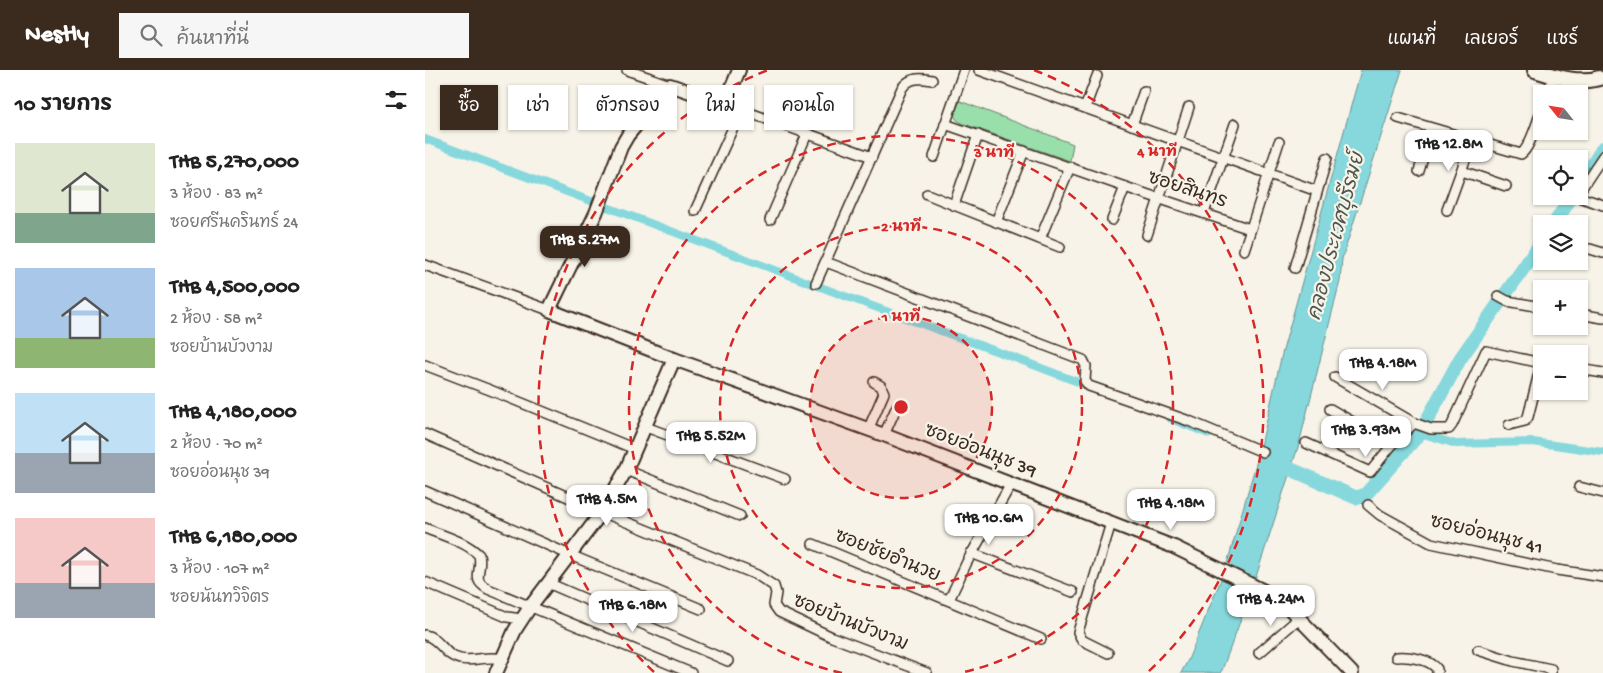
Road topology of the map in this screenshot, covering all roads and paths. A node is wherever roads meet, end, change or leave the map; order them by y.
1 (627, 70) edge
2 (739, 70) edge
3 (964, 70) edge
4 (979, 70) edge
5 (1535, 70) edge
6 (1588, 70) edge
7 (1097, 76) dead end
8 (1553, 76) junction
9 (1603, 76) edge
10 (932, 80) dead end
11 (669, 85) edge
12 (733, 85) edge
13 (1550, 85) edge
14 (1144, 91) dead end
15 (1189, 107) dead end
16 (1085, 108) junction
17 (754, 115) edge
18 (1398, 118) dead end
19 (945, 124) junction
20 (1235, 124) dead end
21 (1131, 125) junction
22 (1432, 129) junction
23 (632, 130) edge
24 (732, 130) edge
25 (1533, 133) edge
26 (807, 134) junction
27 (978, 135) junction
28 (1472, 141) junction
29 (1178, 142) junction
30 (1279, 142) dead end
31 (1024, 151) junction
32 (1603, 156) edge
33 (872, 157) junction
34 (934, 157) dead end
35 (1224, 158) junction
36 (1327, 158) dead end
37 (1070, 167) junction
38 (1419, 171) dead end
39 (1462, 171) junction
40 (1268, 174) junction
41 (1506, 186) dead end
42 (1125, 187) junction
43 (1317, 191) junction
44 (927, 194) dead end
45 (1160, 198) junction
46 (954, 205) junction
47 (1603, 205) edge
48 (1447, 210) dead end
49 (695, 211) dead end
50 (1204, 213) junction
51 (770, 220) dead end
52 (1113, 220) dead end
53 (997, 222) junction
54 (1250, 228) junction
55 (1147, 235) dead end
56 (1041, 239) junction
57 (1061, 247) dead end
58 (1590, 249) dead end
59 (1244, 250) dead end
60 (1603, 253) edge
61 (826, 262) junction
62 (425, 265) edge
63 (1295, 268) dead end
64 (816, 283) dead end
65 (1502, 299) dead end
66 (1533, 305) edge
67 (549, 310) junction
68 (1588, 316) edge
69 (1603, 318) edge
70 (675, 359) junction
71 (1533, 362) edge
72 (425, 365) edge
73 (1588, 370) edge
74 (1603, 373) edge
75 (1335, 377) dead end
76 (874, 382) dead end
77 (1533, 394) edge
78 (897, 406) dead end
79 (1330, 409) dead end
80 (1509, 425) dead end
81 (1422, 426) junction
82 (646, 427) junction
83 (868, 430) junction
84 (425, 434) edge
85 (884, 435) junction
86 (1306, 443) dead end
87 (1392, 445) junction
88 (635, 449) junction
89 (1263, 452) dead end
90 (626, 470) junction
91 (785, 479) dead end
92 (1011, 484) junction
93 (1579, 487) dead end
94 (425, 491) edge
95 (1603, 493) edge
96 (1368, 505) dead end
97 (602, 512) junction
98 (740, 516) dead end
99 (1111, 522) junction
100 (425, 528) edge
101 (813, 544) dead end
102 (971, 553) junction
103 (570, 555) junction
104 (1603, 577) edge
105 (425, 582) edge
106 (548, 583) junction
107 (1073, 592) dead end
108 (949, 600) junction
109 (529, 607) junction
110 (701, 609) dead end
111 (1298, 619) junction
112 (519, 624) junction
113 (425, 635) edge
114 (1041, 639) dead end
115 (1478, 650) dead end
116 (1108, 653) dead end
117 (1259, 653) dead end
118 (1396, 657) dead end
119 (502, 659) junction
120 (727, 661) dead end
121 (496, 673) edge
122 (691, 673) edge
123 (927, 673) edge
124 (1352, 673) edge
125 (1437, 673) edge
126 (1551, 673) edge

1 - 11 street
2 - 12 street
3 - 19 street
4 - 16 street
5 - 8 main road
6 - 9 main road
7 - 16 street
8 - 9 main road
8 - 13 street
10 - 33 street
14 - 21 street
15 - 29 street
16 - 21 street
17 - 26 street
18 - 22 street
19 - 27 street, ซอยสินทร
19 - 34 street
20 - 35 street
21 - 29 street
22 - 28 street
22 - 38 street
23 - 67 street
24 - 49 street
25 - 28 street
26 - 33 street
26 - 51 street
27 - 31 street, ซอยสินทร
27 - 46 street
28 - 39 street
29 - 35 street
29 - 45 street
30 - 40 street
31 - 37 street, ซอยสินทร
31 - 53 street
32 - 47 street
33 - 61 street
35 - 40 street
35 - 50 street
36 - 43 street
37 - 42 street, ซอยสินทร
37 - 56 street
39 - 41 street
39 - 48 street
40 - 43 street
40 - 54 street
42 - 45 street, ซอยสินทร
42 - 52 street
43 - 63 street
44 - 46 street
45 - 50 street, ซอยสินทร
45 - 55 street
46 - 53 street
50 - 54 street, ซอยสินทร
53 - 56 street
54 - 59 street
56 - 57 street
58 - 60 street
61 - 64 street
61 - 89 street
62 - 67 street, ซอยอ่อนนุช 39
65 - 66 street
67 - 70 street, ซอยอ่อนนุช 39
68 - 69 street
70 - 82 street
70 - 83 street, ซอยอ่อนนุช 39
71 - 81 street
72 - 88 street
73 - 74 street
75 - 81 street
76 - 83 street
77 - 80 street
78 - 85 street
79 - 87 street
81 - 87 street
82 - 88 street
82 - 91 street
83 - 85 street, ซอยอ่อนนุช 39
84 - 97 street, ซอยบ้านบัวงาม
85 - 92 street, ซอยอ่อนนุช 39
86 - 87 street
88 - 90 street
90 - 97 street
90 - 98 street
92 - 99 street, ซอยอ่อนนุช 39
92 - 102 street, ซอยชัยอำนวย
93 - 95 street
94 - 103 street
96 - 104 street, ซอยอ่อนนุช 41
97 - 103 street
97 - 123 street, ซอยบ้านบัวงาม
99 - 111 street, ซอยอ่อนนุช 39
99 - 116 street
100 - 109 street
101 - 108 street, ซอยชัยอำนวย
102 - 107 street
102 - 108 street, ซอยชัยอำนวย
103 - 106 street
103 - 110 street
105 - 112 street
106 - 109 street
106 - 120 street
108 - 114 street, ซอยชัยอำนวย
109 - 112 street
109 - 122 street
111 - 117 street
111 - 124 street, ซอยอ่อนนุช 39
112 - 119 street
113 - 119 street
115 - 126 street
118 - 125 street
119 - 121 street

